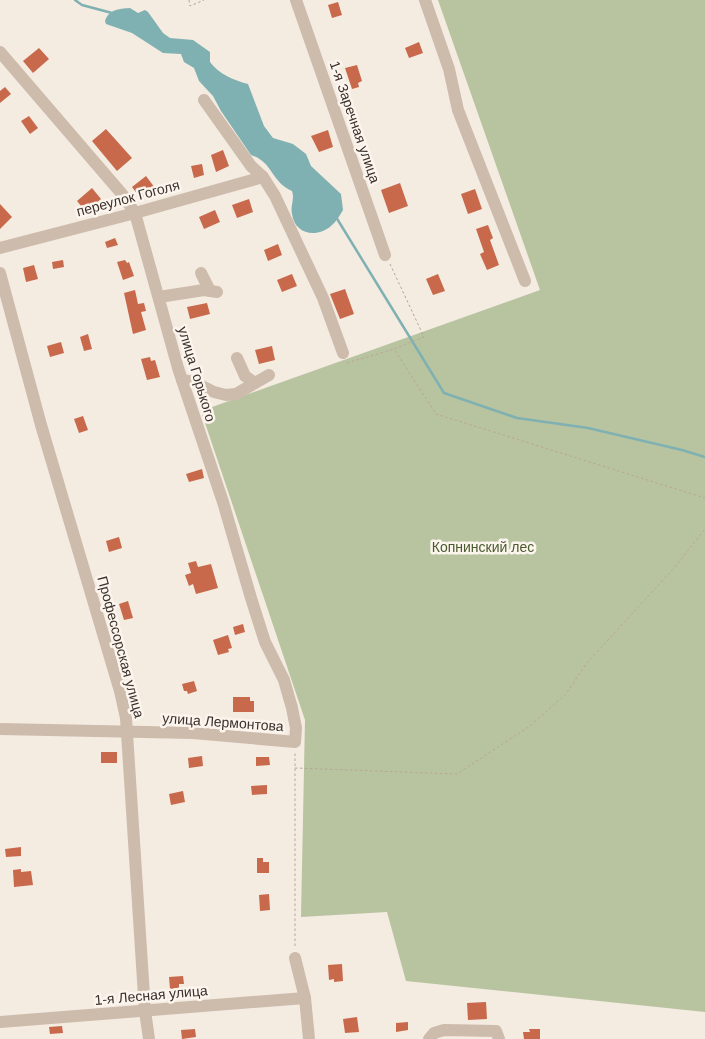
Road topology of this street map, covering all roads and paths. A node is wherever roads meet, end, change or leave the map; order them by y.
1 (189, 0) edge
2 (204, 0) edge
3 (296, 0) edge
4 (425, 0) edge
5 (0, 52) edge
6 (204, 100) dead end
7 (263, 177) junction
8 (135, 213) junction
9 (0, 248) edge
10 (385, 255) joint
11 (0, 273) edge
12 (201, 273) dead end
13 (525, 281) dead end
14 (159, 297) junction
15 (394, 349) junction
16 (343, 353) joint
17 (238, 358) dead end
18 (268, 375) dead end
19 (182, 380) junction
20 (255, 383) junction
21 (705, 498) edge
22 (705, 529) edge
23 (0, 729) edge
24 (128, 732) junction
25 (295, 742) junction
26 (295, 768) junction
27 (295, 958) joint
28 (305, 998) junction
29 (144, 1011) junction
30 (0, 1022) edge
31 (498, 1035) edge
32 (149, 1039) edge
33 (310, 1039) edge
34 (430, 1039) edge

1 - 2 path
3 - 10 street, 1-я Заречная улица
4 - 13 street
5 - 8 street, улица Горького
6 - 7 street
7 - 8 street, переулок Гоголя
7 - 16 street
8 - 9 street, переулок Гоголя
8 - 14 street, улица Горького
10 - 15 path
11 - 24 street, Профессорская улица
12 - 14 street
14 - 19 street, улица Горького
15 - 16 path
15 - 21 path
17 - 20 street
18 - 20 street
19 - 20 street
19 - 25 street, улица Горького
22 - 26 path
23 - 24 street, улица Лермонтова
24 - 25 street, улица Лермонтова
24 - 29 street, Профессорская улица
25 - 26 path
26 - 27 path
27 - 28 street
28 - 29 street, 1-я Лесная улица
28 - 33 street
29 - 30 street, 1-я Лесная улица
29 - 32 street, Профессорская улица
31 - 34 street

